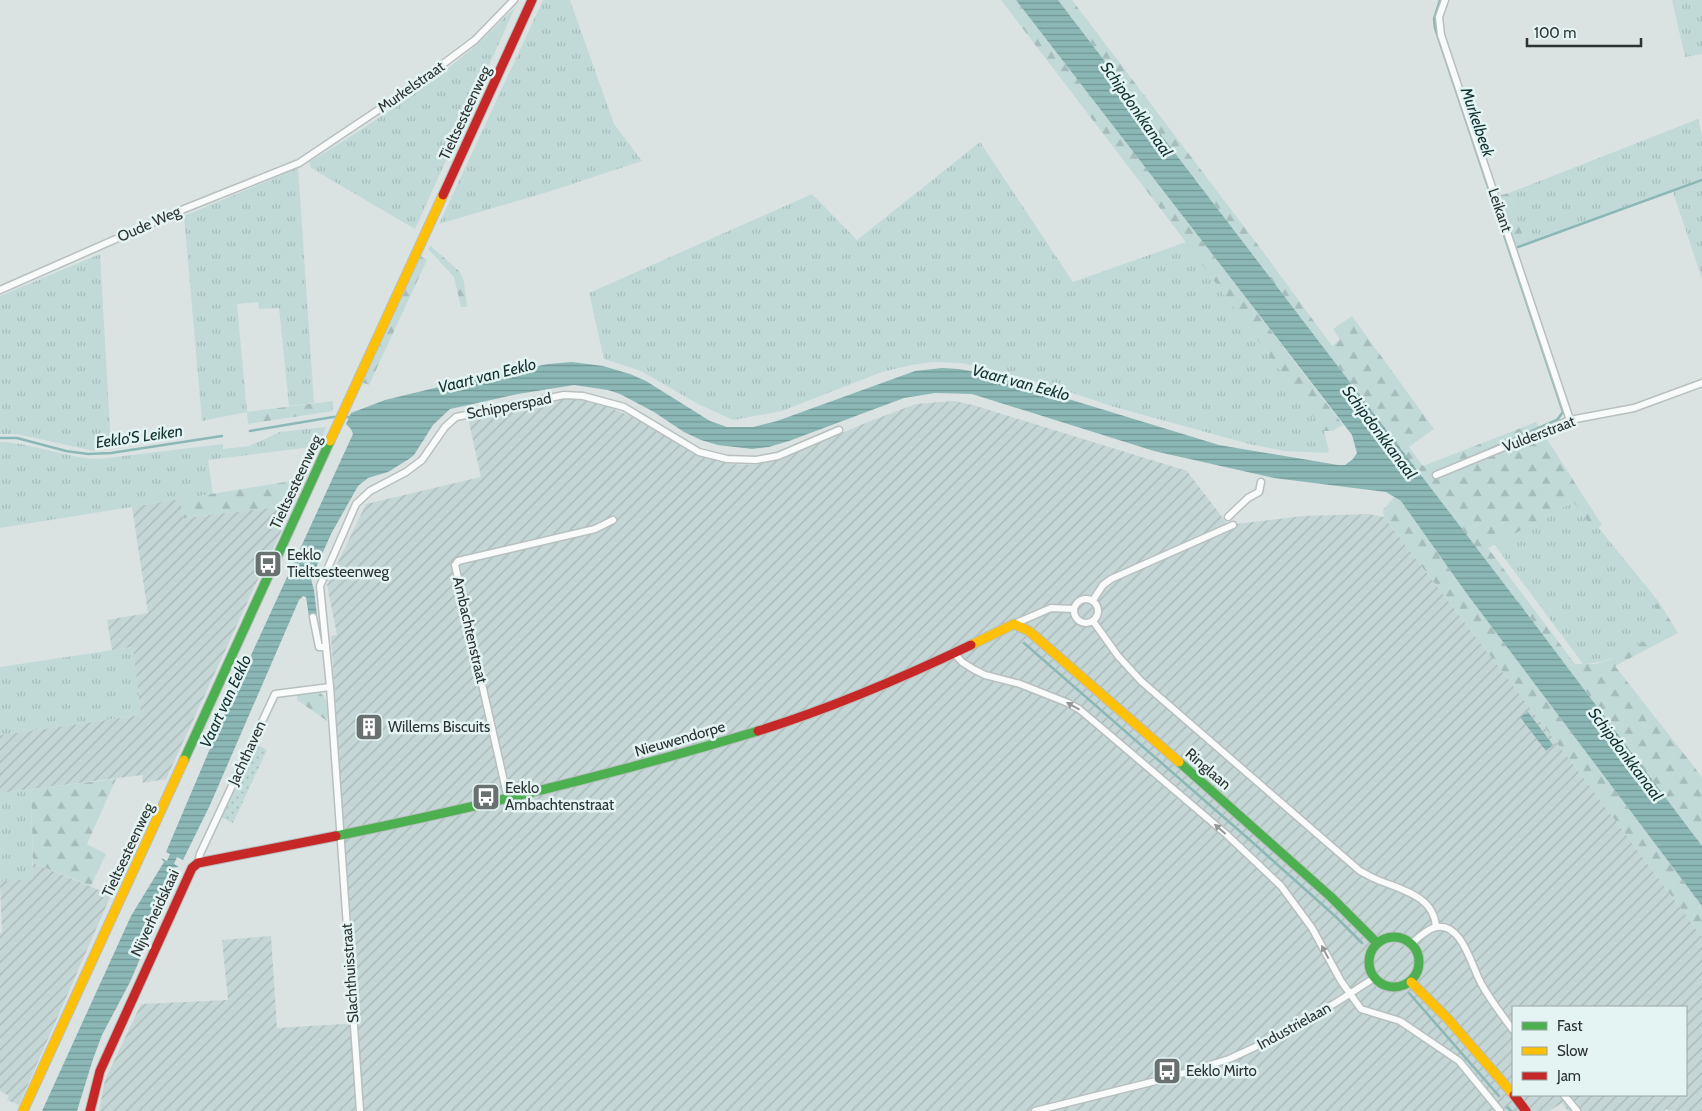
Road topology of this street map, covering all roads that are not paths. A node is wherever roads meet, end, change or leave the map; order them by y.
1 (514, 0) edge
2 (532, 0) edge
3 (1445, 0) edge
4 (299, 163) joint
5 (0, 290) edge
6 (1702, 383) edge
7 (1570, 420) junction
8 (839, 430) dead end
9 (1436, 475) dead end
10 (1260, 482) dead end
11 (1228, 517) dead end
12 (613, 520) dead end
13 (1233, 525) dead end
14 (1093, 600) junction
15 (1074, 609) junction
16 (313, 617) dead end
17 (1093, 621) junction
18 (1014, 624) junction
19 (326, 647) junction
20 (954, 653) junction
21 (330, 688) junction
22 (508, 799) junction
23 (340, 836) junction
24 (198, 863) junction
25 (1436, 927) junction
26 (1377, 943) junction
27 (1412, 944) junction
28 (1374, 978) junction
29 (1411, 982) junction
30 (1350, 994) junction
31 (1512, 1029) edge
32 (1512, 1092) edge
33 (1515, 1096) edge
34 (1565, 1096) edge
35 (23, 1111) edge
36 (90, 1111) edge
37 (360, 1111) edge
38 (1035, 1111) edge
39 (1500, 1111) edge
40 (1526, 1111) edge
41 (1577, 1111) edge

1 - 4 street, Murkelstraat
2 - 35 main road, Tieltsesteenweg
3 - 7 street, Leikant
4 - 5 street, Oude Weg
6 - 7 street, Vulderstraat
7 - 9 street, Vulderstraat
8 - 19 street, Schipperspad
10 - 11 street
12 - 22 street, Ambachtenstraat
13 - 14 street
14 - 15 street
14 - 17 street
15 - 17 street
15 - 18 street
16 - 19 street
17 - 25 street
18 - 20 main road, Nieuwendorpe
18 - 26 main road, Ringlaan
19 - 21 street, Schipperspad
20 - 22 main road, Nieuwendorpe
30 -> 20 street
21 - 23 street, Slachthuisstraat
21 - 24 street, Jachthaven
22 - 23 main road, Nieuwendorpe
23 - 24 main road, Nijverheidskaai
23 - 37 street, Slachthuisstraat
24 - 36 main road, Nijverheidskaai
25 - 27 street
25 - 31 street
26 - 27 main road
26 - 28 main road
27 - 29 main road
28 - 29 main road
28 - 30 street, Industrielaan
29 - 32 main road
30 - 38 street, Industrielaan
30 - 39 street
33 - 40 main road
34 - 41 street

